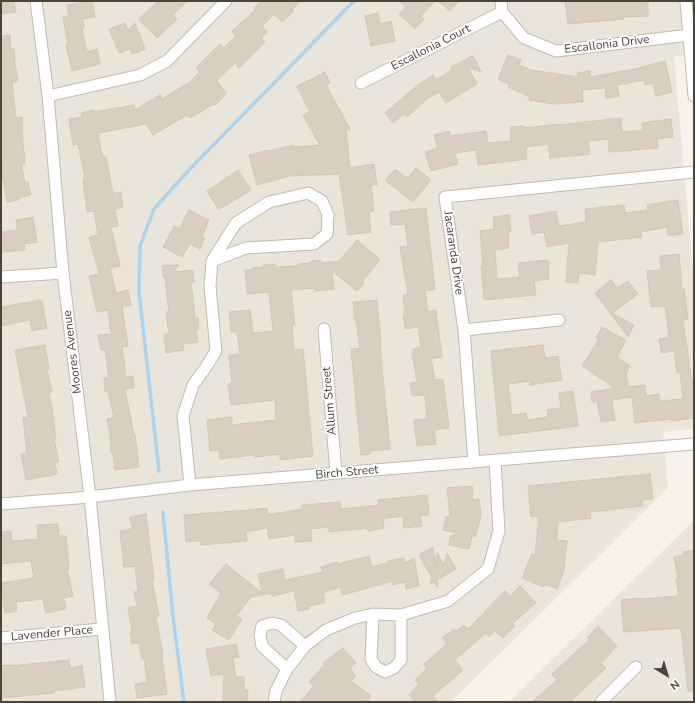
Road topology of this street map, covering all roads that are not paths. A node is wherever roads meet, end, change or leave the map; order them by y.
1 (36, 1) edge
2 (226, 1) edge
3 (501, 1) edge
4 (686, 1) edge
5 (502, 12) junction
6 (689, 35) junction
7 (361, 84) dead end
8 (48, 96) junction
9 (694, 96) edge
10 (694, 172) edge
11 (212, 261) junction
12 (63, 273) junction
13 (1, 277) edge
14 (559, 320) dead end
15 (324, 328) dead end
16 (464, 330) junction
17 (694, 444) edge
18 (495, 460) junction
19 (474, 462) junction
20 (336, 473) junction
21 (190, 485) junction
22 (90, 497) junction
23 (1, 504) edge
24 (373, 614) junction
25 (401, 614) junction
26 (102, 629) junction
27 (1, 638) edge
28 (305, 646) junction
29 (636, 667) dead end
30 (287, 669) junction
31 (110, 702) edge
32 (274, 702) edge
33 (601, 702) edge

1 - 8 street, Moores Avenue
2 - 8 street
3 - 5 street
4 - 6 street
5 - 6 street, Escallonia Drive
5 - 7 street, Escallonia Court
6 - 9 street
8 - 12 street, Moores Avenue
10 - 16 street, Jacaranda Drive
11 - 11 street
11 - 21 street
12 - 13 street
12 - 22 street, Moores Avenue
14 - 16 street
15 - 20 street, Allum Street
16 - 19 street, Jacaranda Drive
17 - 18 street, Birch Street
18 - 19 street, Birch Street
18 - 25 street
19 - 20 street, Birch Street
20 - 21 street, Birch Street
21 - 22 street, Birch Street
22 - 23 street, Birch Street
22 - 26 street, Moores Avenue
24 - 25 street
24 - 25 street
24 - 28 street
26 - 27 street, Lavender Place
26 - 31 street, Moores Avenue
28 - 30 street
28 - 30 street
29 - 33 street
30 - 32 street

